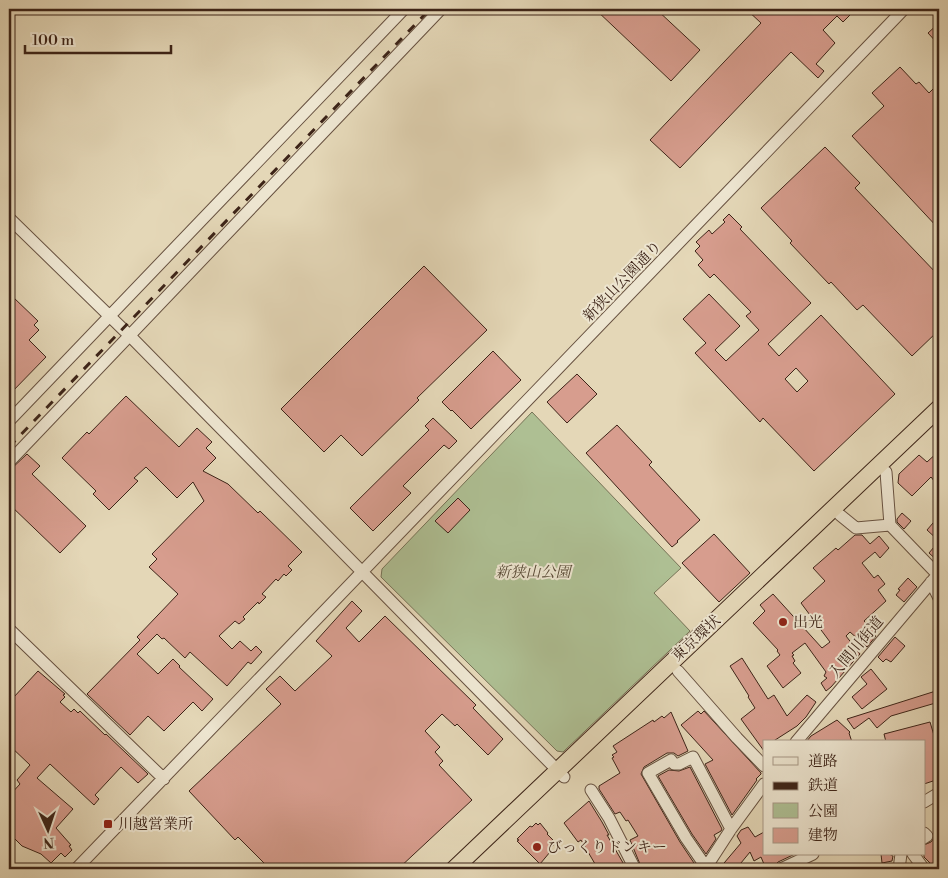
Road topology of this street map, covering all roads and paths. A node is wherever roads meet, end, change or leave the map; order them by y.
1 (404, 9) edge
2 (442, 9) edge
3 (904, 9) edge
4 (9, 218) edge
5 (110, 317) junction
6 (130, 336) junction
7 (939, 408) edge
8 (9, 421) edge
9 (939, 422) edge
10 (9, 462) edge
11 (886, 472) junction
12 (840, 515) junction
13 (890, 525) junction
14 (361, 572) junction
15 (936, 576) edge
16 (939, 598) edge
17 (9, 630) edge
18 (678, 671) junction
19 (798, 740) edge
20 (763, 765) edge
21 (560, 773) junction
22 (164, 779) junction
23 (763, 785) edge
24 (591, 790) dead end
25 (939, 793) edge
26 (926, 801) edge
27 (731, 828) junction
28 (810, 856) edge
29 (902, 856) edge
30 (914, 856) edge
31 (798, 866) edge
32 (706, 868) edge
33 (76, 869) edge
34 (454, 869) edge
35 (466, 869) edge
36 (635, 869) edge
37 (782, 869) edge
38 (899, 869) edge
39 (924, 869) edge

1 - 5 street
2 - 6 street
3 - 14 street, 新狭山公園通り
4 - 5 street
5 - 6 street
5 - 8 street
6 - 10 street
6 - 14 street
7 - 21 highway, 東京環状
9 - 11 highway, 東京環状
11 - 12 highway, 東京環状
11 - 13 street
12 - 13 street
12 - 18 highway, 東京環状
13 - 15 street
14 - 21 street
14 - 22 street, 新狭山公園通り
15 - 16 street
15 - 19 street, 入間川街道
17 - 22 street
18 - 20 street
18 - 21 highway, 東京環状
21 - 34 highway, 東京環状
21 - 35 highway, 東京環状
22 - 33 street, 新狭山公園通り
23 - 27 street
24 - 36 street
25 - 26 street
27 - 32 street
27 - 32 street
28 - 31 street
29 - 38 street
30 - 39 street
31 - 37 street

